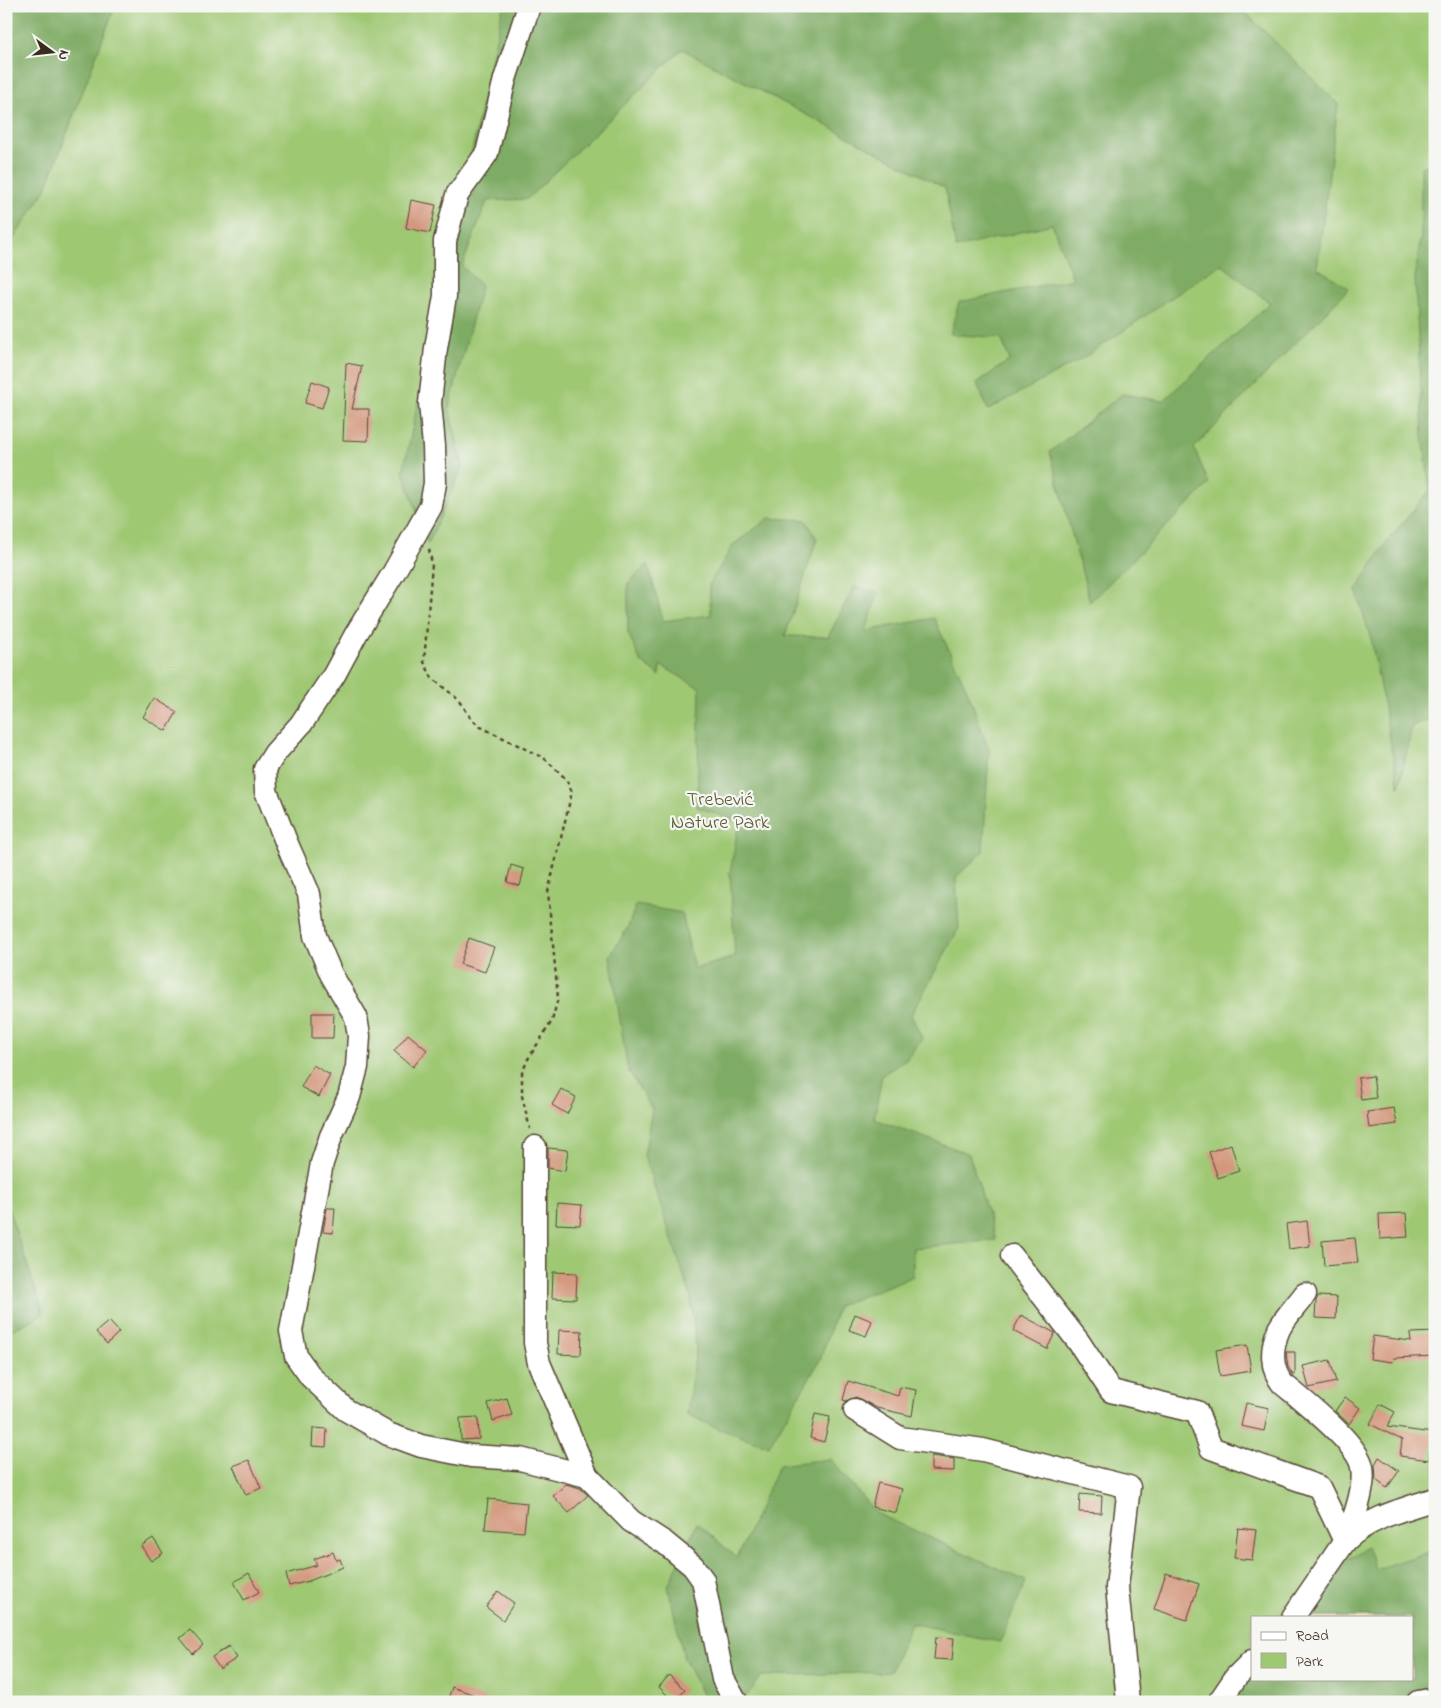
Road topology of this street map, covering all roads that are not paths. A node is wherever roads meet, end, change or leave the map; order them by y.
1 (529, 6) edge
2 (535, 1146) road end
3 (1012, 1256) dead end
4 (1305, 1294) dead end
5 (855, 1410) dead end
6 (587, 1476) junction
7 (1435, 1499) edge
8 (1345, 1541) junction
9 (1294, 1616) edge
10 (1251, 1661) edge
11 (1435, 1699) edge
12 (736, 1702) edge
13 (1128, 1702) edge
14 (1219, 1702) edge
15 (1418, 1702) edge

1 - 6 street
2 - 6 street
3 - 8 street
4 - 8 street
5 - 13 street
6 - 12 street
7 - 8 street
8 - 9 street
10 - 14 street
11 - 15 street

